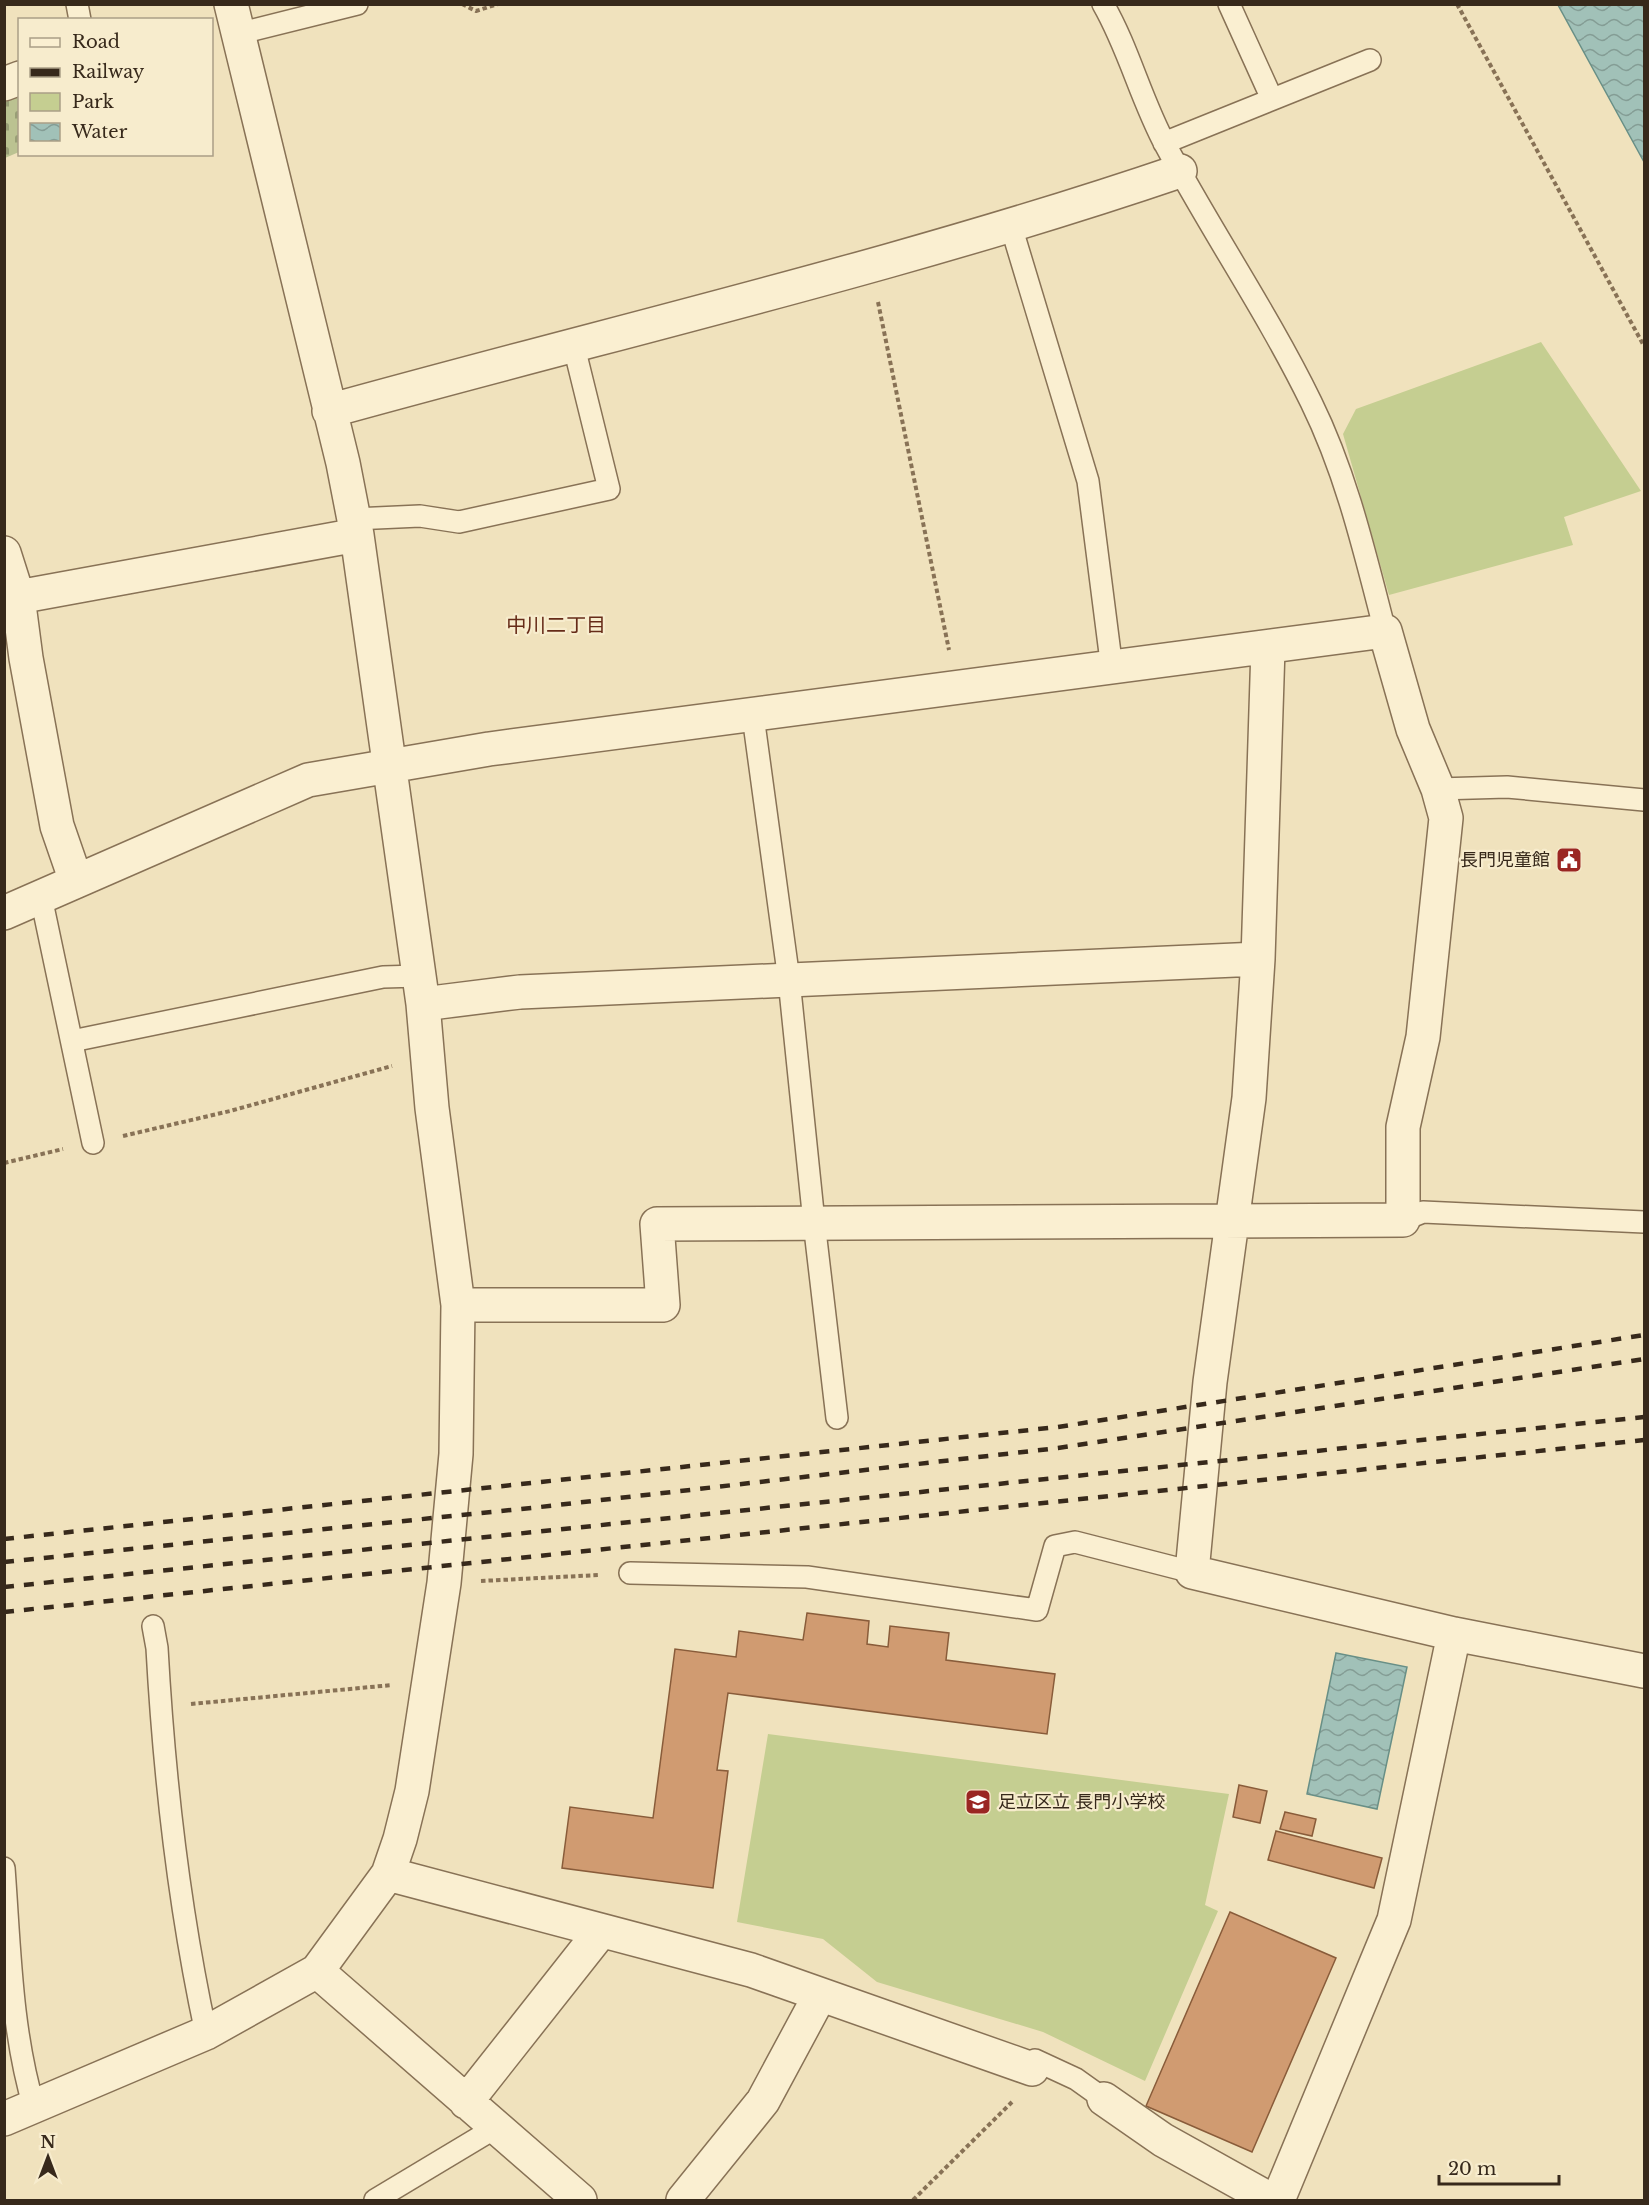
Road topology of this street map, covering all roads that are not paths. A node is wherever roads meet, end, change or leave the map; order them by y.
1 (357, 4) edge
2 (1103, 4) edge
3 (1229, 4) edge
4 (229, 20) edge
5 (1371, 60) dead end
6 (1272, 99) junction
7 (1164, 143) junction
8 (1180, 171) junction
9 (1011, 226) junction
10 (574, 347) junction
11 (329, 411) junction
12 (356, 527) junction
13 (4, 552) edge
14 (18, 597) junction
15 (1384, 632) junction
16 (1268, 648) junction
17 (1112, 669) junction
18 (753, 716) junction
19 (391, 765) junction
20 (1438, 789) junction
21 (1644, 800) edge
22 (76, 881) junction
23 (41, 897) junction
24 (4, 913) edge
25 (1257, 959) junction
26 (789, 980) junction
27 (421, 990) junction
28 (72, 1041) junction
29 (93, 1143) road end
30 (1403, 1220) junction
31 (1230, 1221) junction
32 (814, 1222) junction
33 (1644, 1222) edge
34 (458, 1305) junction
35 (837, 1418) dead end
36 (1192, 1572) junction
37 (630, 1573) road end
38 (153, 1626) dead end
39 (1454, 1634) junction
40 (1644, 1671) edge
41 (4, 1868) edge
42 (388, 1874) junction
43 (601, 1931) junction
44 (317, 1971) junction
45 (820, 1995) junction
46 (206, 2033) junction
47 (1032, 2069) joint
48 (1104, 2099) joint
49 (466, 2102) junction
50 (34, 2107) junction
51 (4, 2119) edge
52 (495, 2128) junction
53 (375, 2200) edge
54 (580, 2200) edge
55 (683, 2200) edge
56 (1271, 2200) edge
57 (1278, 2200) edge

1 - 4 lane
2 - 7 lane
3 - 6 lane
4 - 11 street
5 - 6 lane
6 - 7 lane
7 - 8 lane
8 - 9 street
8 - 15 lane
9 - 10 street
9 - 17 lane
10 - 11 street
10 - 12 lane
11 - 12 street
12 - 14 street
12 - 19 street
13 - 14 street
14 - 22 street
15 - 16 street
15 - 20 street
16 - 17 street
16 - 25 street
17 - 18 street
18 - 19 street
18 - 26 lane
19 - 22 street
19 - 27 street
20 - 21 lane
20 - 30 street
22 - 23 street
23 - 24 street
23 - 28 lane
25 - 26 street
25 - 31 street
26 - 27 street
26 - 32 lane
27 - 28 lane
27 - 34 street
28 - 29 lane
30 - 31 street
30 - 33 lane
31 - 32 street
31 - 36 street
32 - 34 street
32 - 35 lane
34 - 42 street
36 - 37 lane
36 - 39 street
38 - 46 lane
39 - 40 street
39 - 57 street
41 - 50 lane
42 - 43 street
42 - 44 street
43 - 45 street
43 - 49 street
44 - 46 street
44 - 49 street
45 - 47 street
45 - 55 street
46 - 50 street
47 - 48 lane
48 - 56 street
49 - 52 street
50 - 51 street
52 - 53 lane
52 - 54 street

